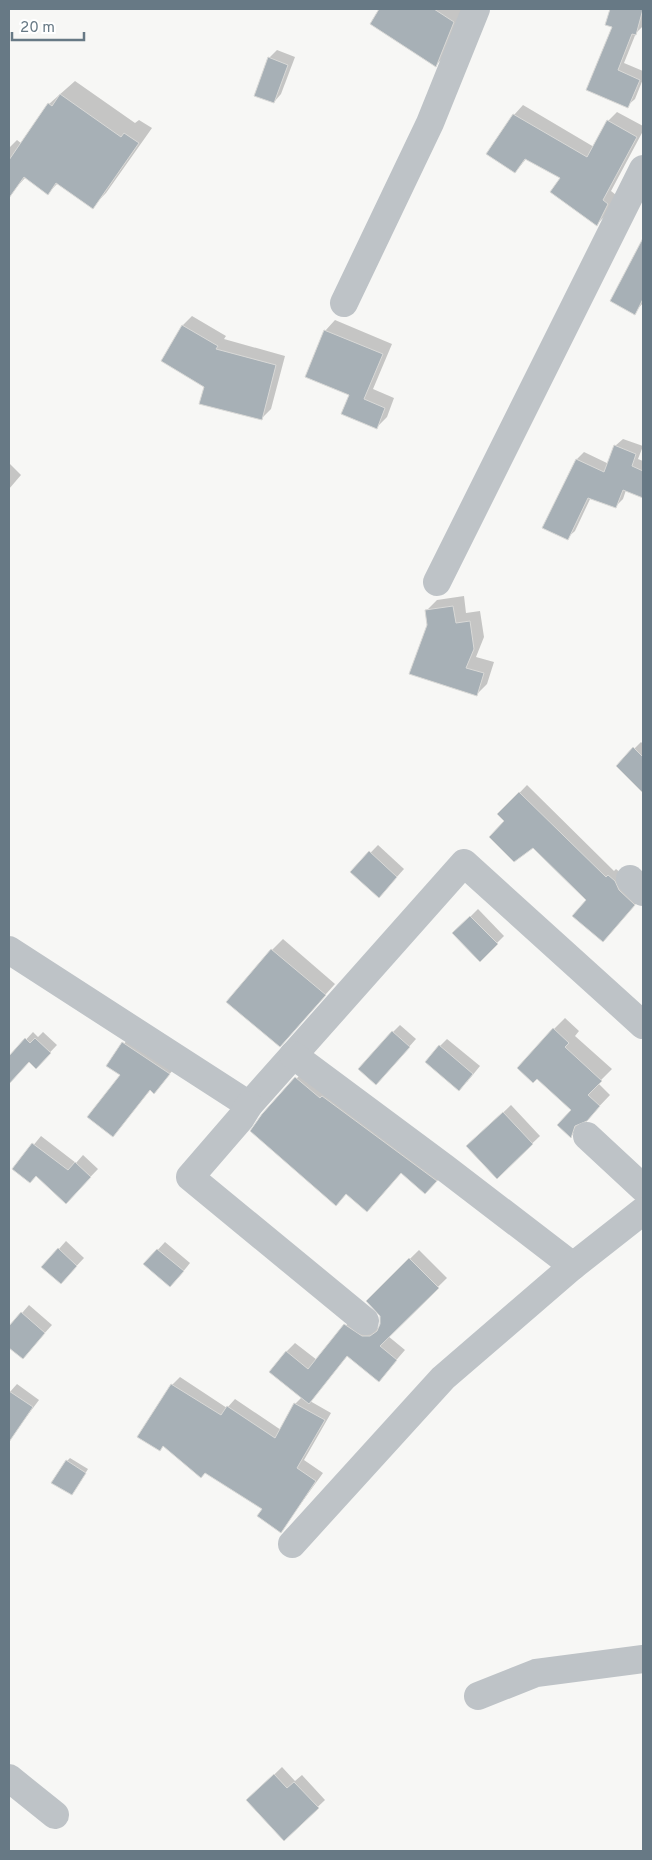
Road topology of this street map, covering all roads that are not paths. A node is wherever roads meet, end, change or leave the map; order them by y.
1 (476, 9) edge
2 (643, 169) edge
3 (344, 303) dead end
4 (437, 582) dead end
5 (9, 950) edge
6 (643, 1026) edge
7 (293, 1055) junction
8 (249, 1105) junction
9 (587, 1136) dead end
10 (643, 1188) edge
11 (643, 1211) edge
12 (573, 1266) junction
13 (365, 1321) dead end
14 (292, 1544) dead end
15 (643, 1659) edge
16 (478, 1696) dead end
17 (9, 1778) edge
18 (54, 1815) dead end

1 - 3 street
2 - 4 street
5 - 8 street
6 - 7 street
7 - 8 street
7 - 12 street
8 - 13 street
9 - 10 street
11 - 12 street
12 - 14 street
15 - 16 street
17 - 18 street

